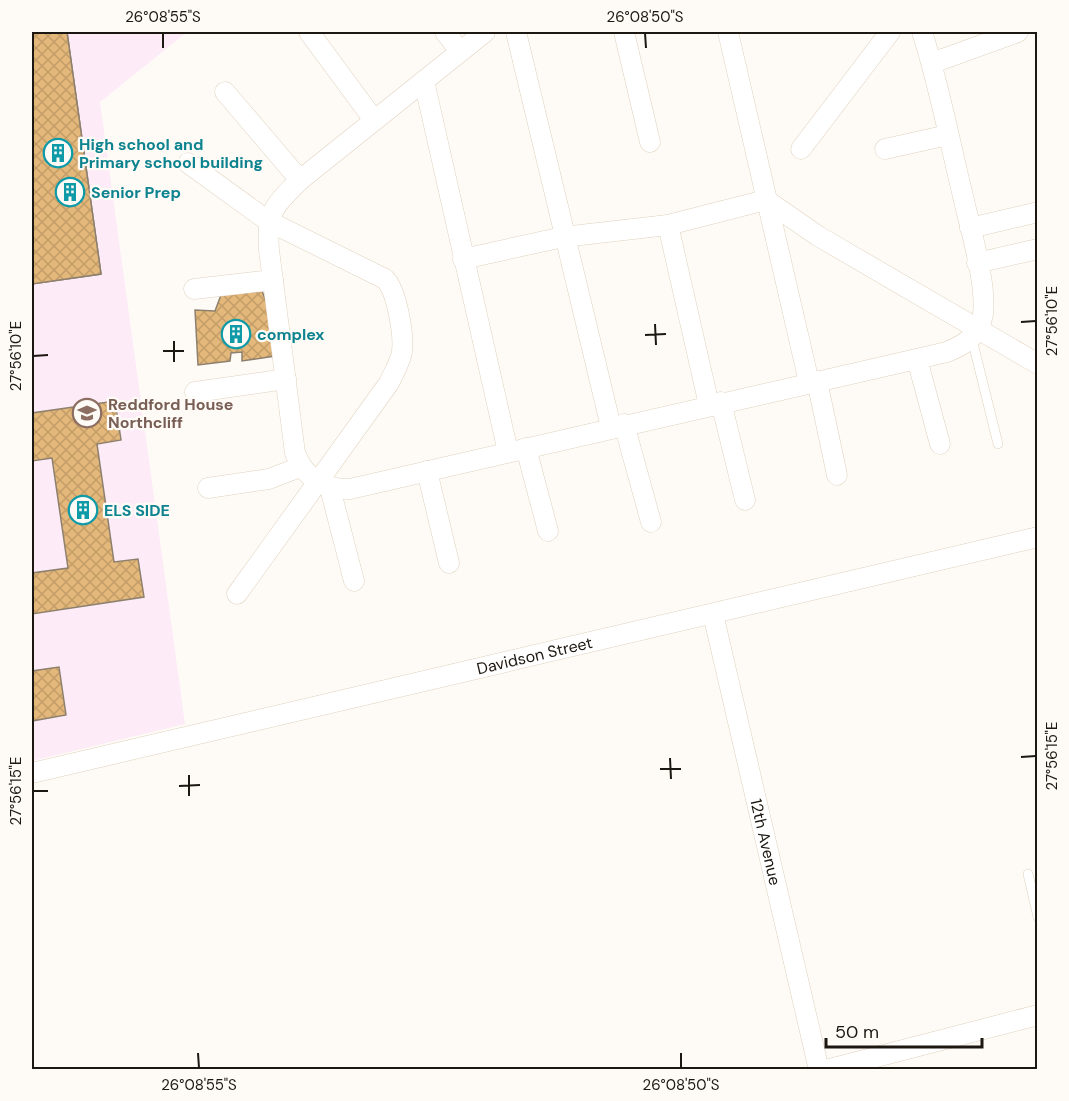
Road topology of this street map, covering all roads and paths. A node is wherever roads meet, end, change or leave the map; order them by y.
1 (309, 32) edge
2 (445, 32) edge
3 (486, 32) edge
4 (516, 32) edge
5 (624, 32) edge
6 (728, 32) edge
7 (890, 32) edge
8 (922, 32) edge
9 (1018, 32) edge
10 (460, 51) junction
11 (932, 63) junction
12 (423, 81) junction
13 (225, 92) dead end
14 (374, 120) junction
15 (948, 135) junction
16 (650, 142) dead end
17 (801, 149) dead end
18 (885, 149) dead end
19 (188, 163) dead end
20 (300, 180) junction
21 (766, 200) junction
22 (1038, 212) edge
23 (268, 221) junction
24 (668, 225) junction
25 (970, 228) junction
26 (563, 237) junction
27 (1038, 249) edge
28 (463, 260) junction
29 (977, 263) junction
30 (273, 280) junction
31 (194, 289) dead end
32 (975, 334) junction
33 (917, 359) junction
34 (1038, 364) edge
35 (286, 380) junction
36 (813, 382) junction
37 (195, 392) dead end
38 (715, 403) junction
39 (618, 426) junction
40 (940, 444) dead end
41 (998, 444) dead end
42 (517, 450) junction
43 (300, 467) junction
44 (427, 471) junction
45 (837, 475) dead end
46 (324, 485) junction
47 (208, 488) dead end
48 (745, 500) dead end
49 (651, 522) dead end
50 (548, 531) dead end
51 (1038, 537) edge
52 (449, 563) dead end
53 (354, 581) dead end
54 (237, 594) dead end
55 (713, 614) junction
56 (32, 773) edge
57 (1028, 874) dead end
58 (1038, 916) edge
59 (1038, 1015) edge
60 (819, 1070) edge
61 (826, 1070) edge

1 - 14 street
2 - 10 street
3 - 10 street
4 - 26 street
5 - 16 street
6 - 21 street
7 - 17 street
8 - 11 street
9 - 11 street
10 - 12 street
11 - 15 street
12 - 14 street
12 - 28 street
13 - 20 street
14 - 20 street
15 - 18 street
15 - 25 street
19 - 23 street
20 - 23 street
21 - 24 street
21 - 32 street
21 - 36 street
22 - 25 street
23 - 30 street
23 - 46 street
24 - 26 street
24 - 38 street
25 - 29 street
26 - 28 street
26 - 39 street
27 - 29 street
28 - 42 street
29 - 32 street
30 - 31 street
30 - 35 street
32 - 33 street
32 - 34 street
32 - 41 lane
33 - 36 street
33 - 40 street
35 - 37 street
35 - 43 street
36 - 38 street
36 - 45 street
38 - 39 street
38 - 48 street
39 - 42 street
39 - 49 street
42 - 44 street
42 - 50 street
43 - 46 street
43 - 47 street
44 - 46 street
44 - 52 street
46 - 53 street
46 - 54 street
51 - 55 street, Davidson Street
55 - 56 street, Davidson Street
55 - 60 street, 12th Avenue
57 - 58 lane
59 - 61 street

